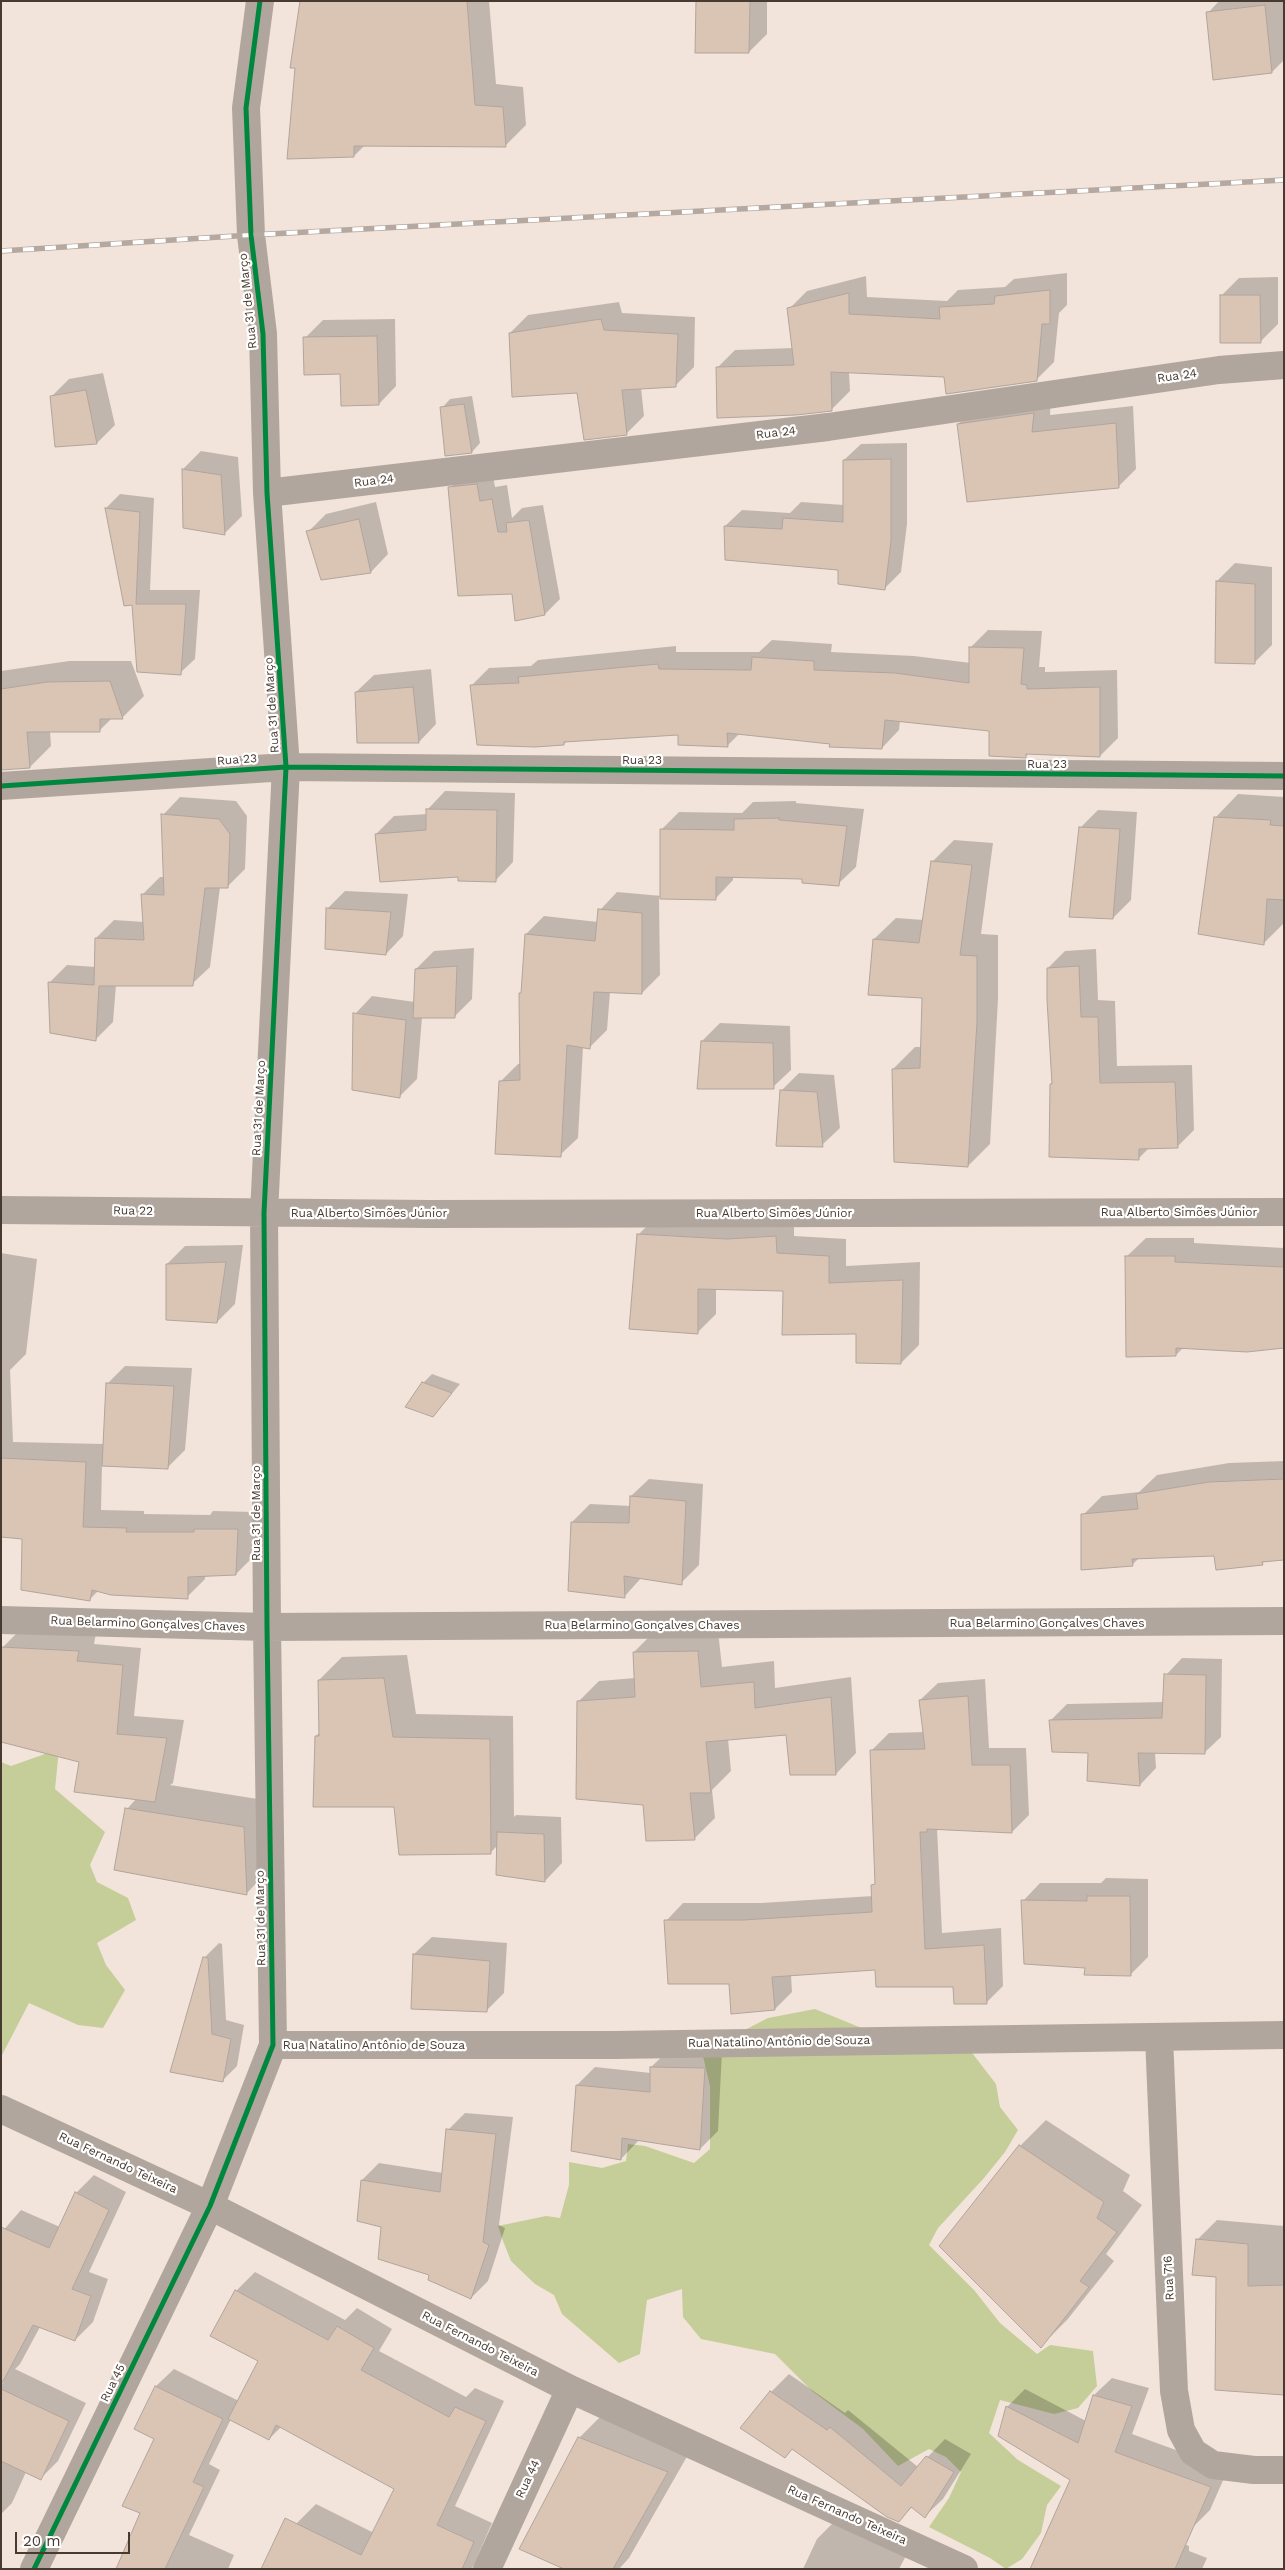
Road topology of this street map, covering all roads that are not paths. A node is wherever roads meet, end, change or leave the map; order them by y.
1 (260, 1) edge
2 (1284, 366) edge
3 (267, 493) junction
4 (286, 767) junction
5 (1284, 776) edge
6 (1, 786) edge
7 (1, 1210) edge
8 (1284, 1212) edge
9 (264, 1213) junction
10 (1, 1620) edge
11 (1284, 1621) edge
12 (266, 1628) junction
13 (1284, 2034) edge
14 (1159, 2037) junction
15 (273, 2045) junction
16 (1, 2109) edge
17 (210, 2206) junction
18 (570, 2389) junction
19 (1284, 2470) edge
20 (936, 2563) edge
21 (34, 2569) edge
22 (487, 2569) edge
23 (964, 2569) edge

1 - 3 street, Rua 31 de Março
2 - 3 street, Rua 24
3 - 4 street, Rua 31 de Março
4 - 5 street, Rua 23
4 - 6 street, Rua 23
4 - 9 street, Rua 31 de Março
7 - 9 street, Rua 22
8 - 9 street, Rua Alberto Simões Júnior
9 - 12 street, Rua 31 de Março
10 - 12 street, Rua Belarmino Gonçalves Chaves
11 - 12 street, Rua Belarmino Gonçalves Chaves
12 - 15 street, Rua 31 de Março
13 - 14 street, Rua Natalino Antônio de Souza
14 - 15 street, Rua Natalino Antônio de Souza
14 - 19 street, Rua 716
15 - 17 street, Rua 31 de Março
16 - 17 street, Rua Fernando Teixeira
17 - 18 street, Rua Fernando Teixeira
17 - 21 street, Rua 45
18 - 20 street, Rua Fernando Teixeira
18 - 22 street, Rua 44
20 - 23 street, Rua Fernando Teixeira

